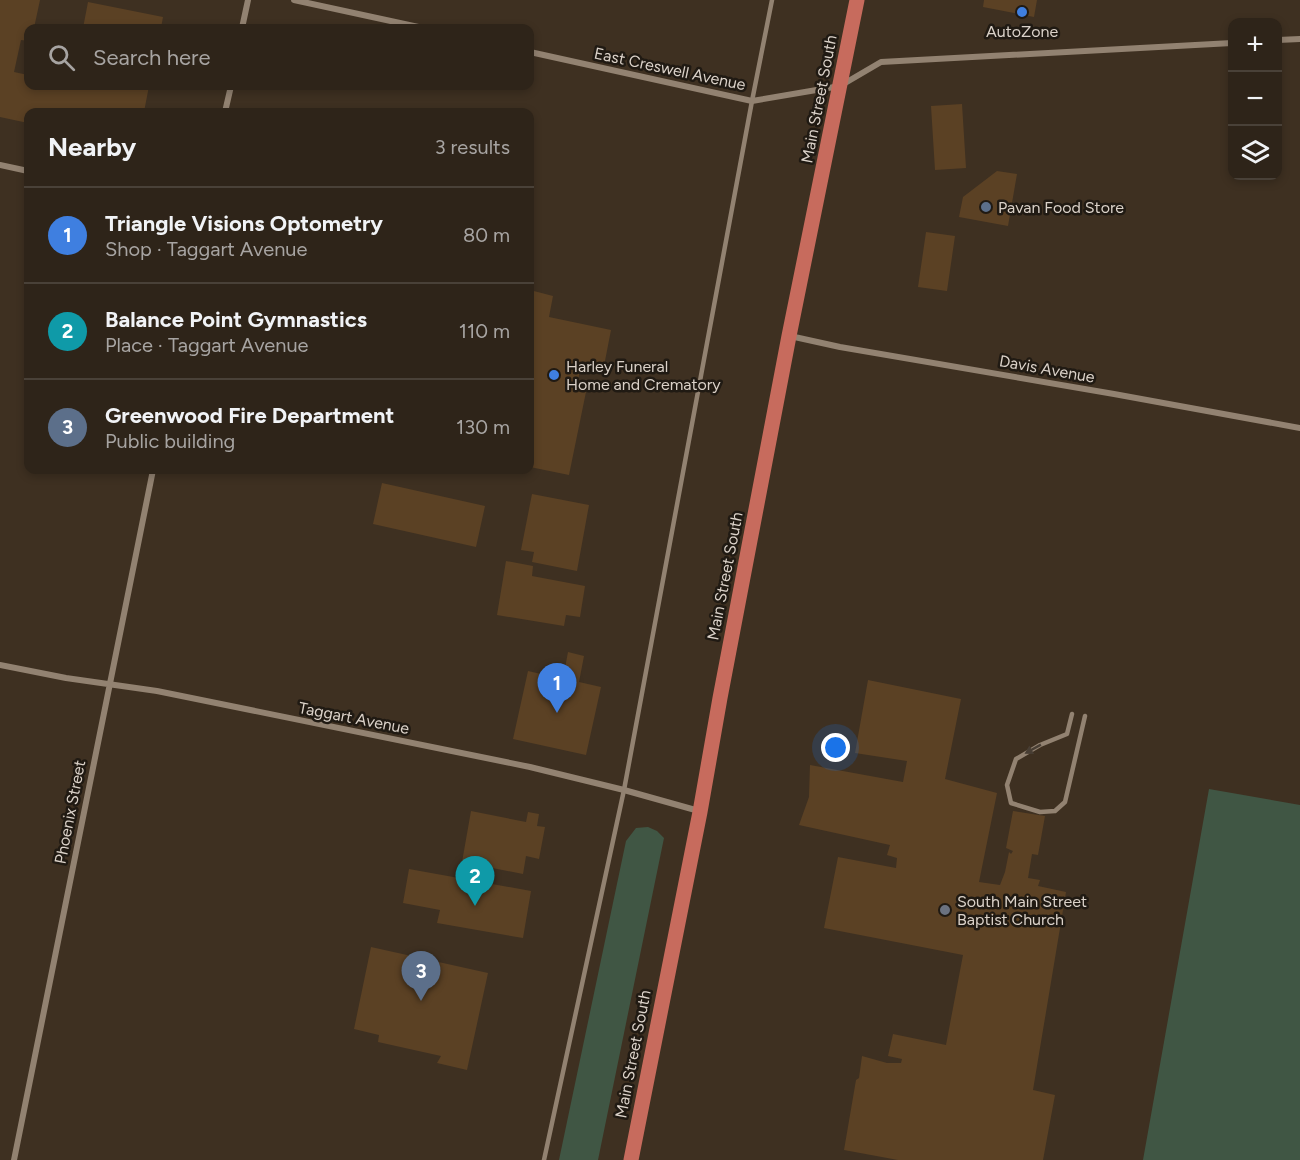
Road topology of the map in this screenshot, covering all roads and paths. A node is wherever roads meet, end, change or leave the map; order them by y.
1 (248, 0) edge
2 (294, 0) edge
3 (772, 0) edge
4 (857, 0) edge
5 (243, 24) edge
6 (405, 24) edge
7 (1300, 39) edge
8 (1282, 40) edge
9 (1228, 43) edge
10 (534, 53) edge
11 (840, 86) junction
12 (230, 90) edge
13 (752, 101) junction
14 (226, 108) edge
15 (0, 165) edge
16 (24, 170) edge
17 (789, 336) junction
18 (1300, 428) edge
19 (152, 474) edge
20 (0, 665) edge
21 (109, 685) junction
22 (1072, 714) dead end
23 (1085, 716) dead end
24 (624, 790) junction
25 (700, 812) junction
26 (14, 1160) edge
27 (544, 1160) edge
28 (630, 1160) edge

1 - 5 street
2 - 6 street
3 - 13 lane
4 - 11 main road, Main Street South
7 - 8 street
9 - 11 street
10 - 13 street, East Creswell Avenue
11 - 13 street, East Creswell Avenue
11 - 17 main road, Main Street South
12 - 14 street
13 - 24 lane
15 - 16 street
17 - 18 street, Davis Avenue
17 - 25 main road, Main Street South
19 - 21 street, Phoenix Street
20 - 21 street, Taggart Avenue
21 - 24 street, Taggart Avenue
21 - 26 street, Phoenix Street
22 -> 23 lane
24 - 25 street, Taggart Avenue
24 - 27 lane
25 - 28 main road, Main Street South

